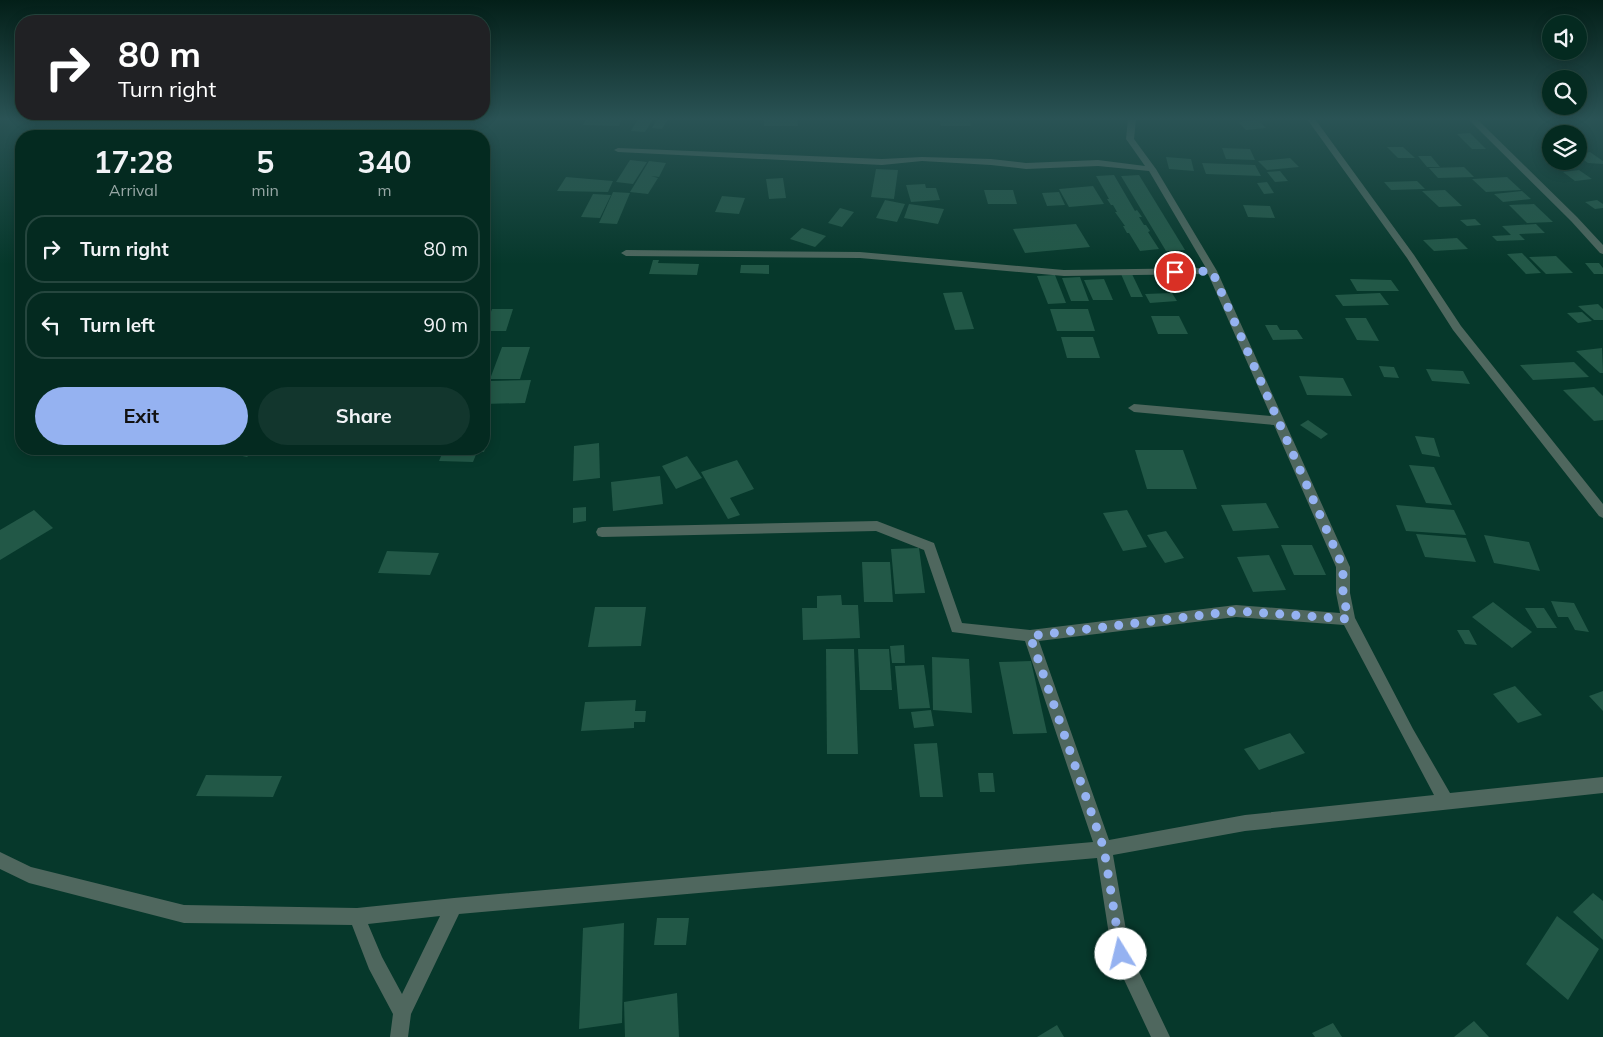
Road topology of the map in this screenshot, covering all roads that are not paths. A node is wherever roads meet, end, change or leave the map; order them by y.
1 (1138, 167) edge
2 (1346, 167) edge
3 (1521, 167) edge
4 (1152, 169) joint
5 (1603, 251) edge
6 (626, 253) dead end
7 (1212, 271) junction
8 (1134, 408) dead end
9 (1278, 421) junction
10 (1603, 513) edge
11 (602, 532) dead end
12 (1348, 619) junction
13 (1030, 636) junction
14 (1603, 785) edge
15 (1446, 801) junction
16 (1104, 849) junction
17 (0, 860) edge
18 (454, 906) junction
19 (357, 917) junction
20 (402, 1013) junction
21 (399, 1037) edge
22 (1161, 1037) edge

1 - 4 street
2 - 10 street
3 - 5 street
4 - 7 street
6 - 7 street
7 - 9 street
8 - 9 street
9 - 12 street
11 - 13 street
12 - 13 street
12 - 15 street
13 - 16 street
14 - 15 street
15 - 16 street
16 - 18 street
16 - 22 street
17 - 19 street
18 - 19 street
18 - 20 street
19 - 20 street
20 - 21 street

